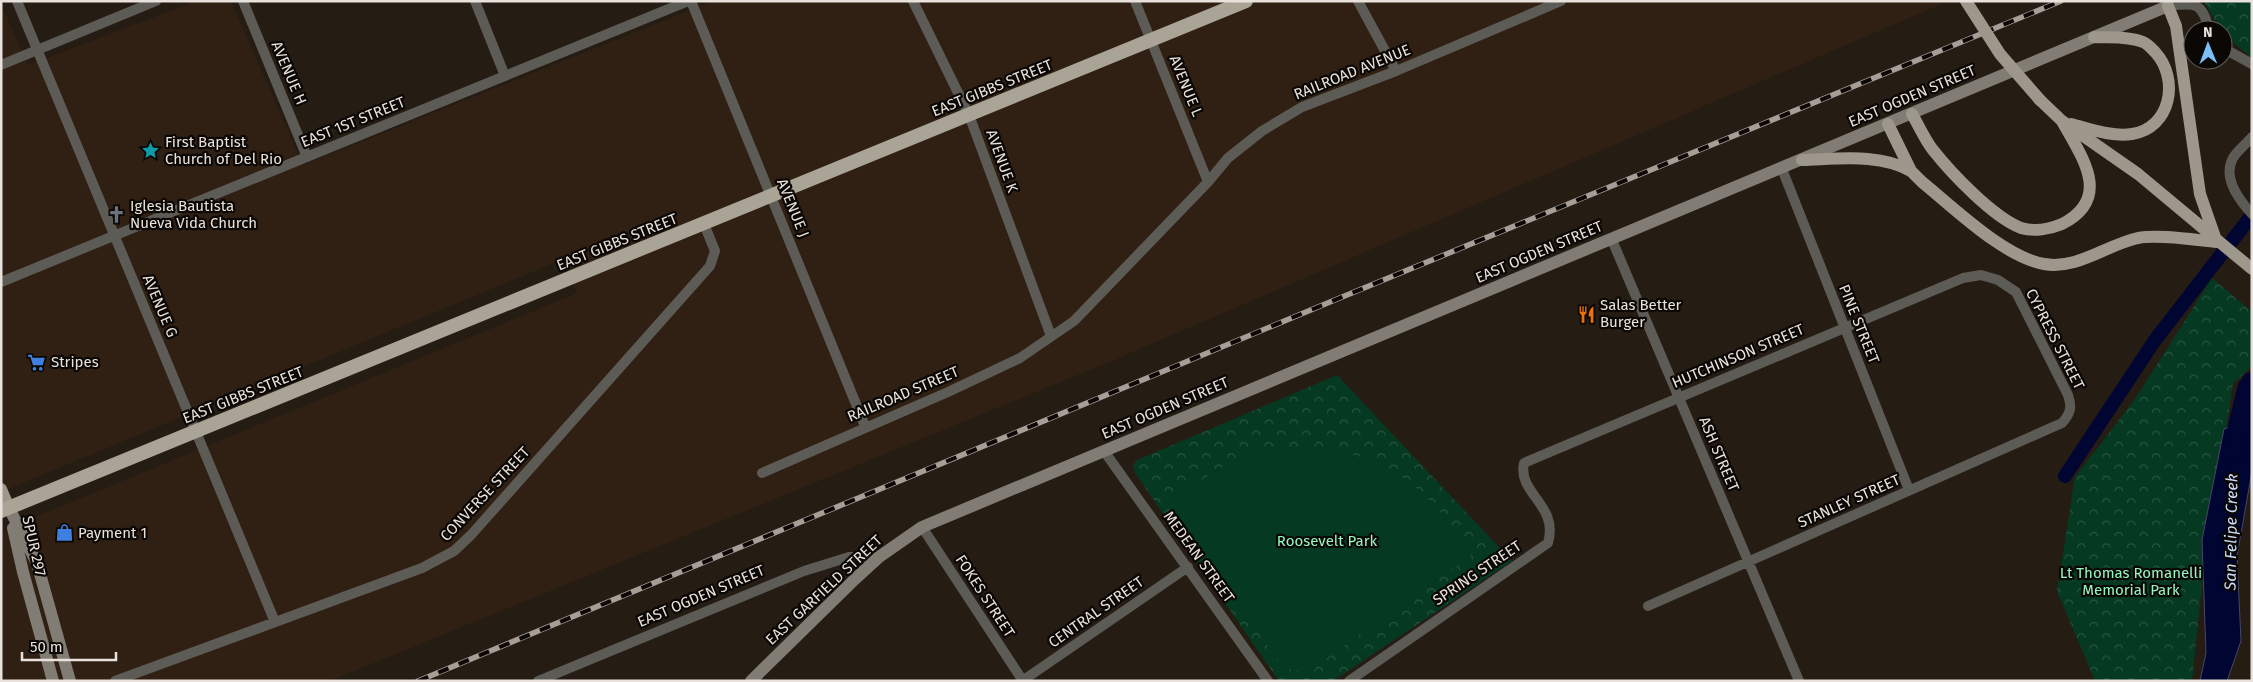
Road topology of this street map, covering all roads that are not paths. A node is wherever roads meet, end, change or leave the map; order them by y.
1 (17, 1) edge
2 (156, 1) edge
3 (242, 1) edge
4 (475, 1) edge
5 (689, 1) edge
6 (913, 1) edge
7 (1135, 1) edge
8 (1246, 1) edge
9 (1358, 1) edge
10 (1561, 1) edge
11 (1966, 1) edge
12 (2166, 4) edge
13 (2207, 20) edge
14 (2094, 37) junction
15 (1152, 40) junction
16 (37, 50) junction
17 (2233, 54) edge
18 (1, 64) edge
19 (2252, 64) edge
20 (1396, 71) junction
21 (506, 76) junction
22 (1912, 114) junction
23 (969, 115) junction
24 (2062, 121) junction
25 (1888, 124) junction
26 (2252, 138) edge
27 (307, 157) junction
28 (1802, 160) junction
29 (1782, 169) junction
30 (1911, 171) junction
31 (1208, 182) junction
32 (772, 196) junction
33 (2252, 214) edge
34 (704, 224) junction
35 (114, 236) junction
36 (1612, 240) junction
37 (2217, 242) junction
38 (2252, 269) edge
39 (1963, 278) joint
40 (1, 282) edge
41 (1844, 328) junction
42 (1051, 336) junction
43 (1679, 398) junction
44 (2062, 423) joint
45 (865, 426) junction
46 (196, 432) junction
47 (1104, 451) junction
48 (1524, 462) joint
49 (762, 472) dead end
50 (1, 489) edge
51 (1909, 490) junction
52 (5, 510) edge
53 (922, 527) junction
54 (879, 557) junction
55 (1749, 561) junction
56 (1188, 567) junction
57 (1648, 606) dead end
58 (275, 622) junction
59 (53, 681) edge
60 (70, 681) edge
61 (115, 681) edge
62 (538, 681) edge
63 (751, 681) edge
64 (1023, 681) edge
65 (1268, 681) edge
66 (1350, 681) edge
67 (1800, 681) edge

1 - 16 street, AVENUE G
2 - 16 street
3 - 27 street, AVENUE H
4 - 21 street
5 - 21 street, EAST 1ST STREET
5 - 32 street, AVENUE J
6 - 23 street, AVENUE K
7 - 15 street, AVENUE L
8 - 15 highway, EAST GIBBS STREET
9 - 20 street
10 - 20 street, RAILROAD AVENUE
11 - 24 main road, bridge
12 - 13 street
12 - 14 main road, EAST OGDEN STREET
12 - 37 main road
14 - 22 main road, EAST OGDEN STREET
14 - 24 main road
15 - 23 highway, EAST GIBBS STREET
15 - 31 street, AVENUE L
16 - 18 street
16 - 35 street, AVENUE G
17 - 19 street
20 - 31 street, RAILROAD AVENUE
21 - 27 street, EAST 1ST STREET
22 - 24 main road
22 - 25 main road, EAST OGDEN STREET
23 - 32 highway, EAST GIBBS STREET
23 - 42 street, AVENUE K
24 - 37 main road
25 - 28 main road, EAST OGDEN STREET
25 - 30 main road
26 - 33 street
27 - 35 street, EAST 1ST STREET
28 - 29 main road, EAST OGDEN STREET
28 - 30 main road
29 - 36 main road, EAST OGDEN STREET
29 - 41 street, PINE STREET
30 - 37 main road
31 - 42 street, RAILROAD AVENUE
32 - 34 highway, EAST GIBBS STREET
32 - 45 street, AVENUE J
34 - 46 highway, EAST GIBBS STREET
34 - 58 street, CONVERSE STREET
35 - 40 street, EAST 1ST STREET
35 - 46 street, AVENUE G
36 - 43 street, ASH STREET
36 - 47 main road, EAST OGDEN STREET
37 - 38 main road
39 - 41 street, HUTCHINSON STREET
39 - 44 street, CYPRESS STREET
41 - 43 street, HUTCHINSON STREET
41 - 51 street, PINE STREET
42 - 45 street, RAILROAD STREET
43 - 48 street, HUTCHINSON STREET
43 - 55 street, ASH STREET
44 - 51 street, STANLEY STREET
45 - 49 street, RAILROAD STREET
46 - 52 highway, EAST GIBBS STREET
46 - 58 street, AVENUE G
47 - 53 main road, EAST OGDEN STREET
47 - 56 street, MEDEAN STREET
48 - 66 street, SPRING STREET
50 - 52 main road
51 - 55 street, STANLEY STREET
52 - 59 main road, SPUR 297
52 - 60 main road, SPUR 297
53 - 54 main road, EAST GARFIELD STREET
53 - 64 street, FOKES STREET
54 - 62 street, EAST OGDEN STREET
54 - 63 main road, EAST GARFIELD STREET
55 - 57 street, STANLEY STREET
55 - 67 street, ASH STREET
56 - 64 street, CENTRAL STREET
56 - 65 street, MEDEAN STREET
58 - 61 street, CONVERSE STREET

